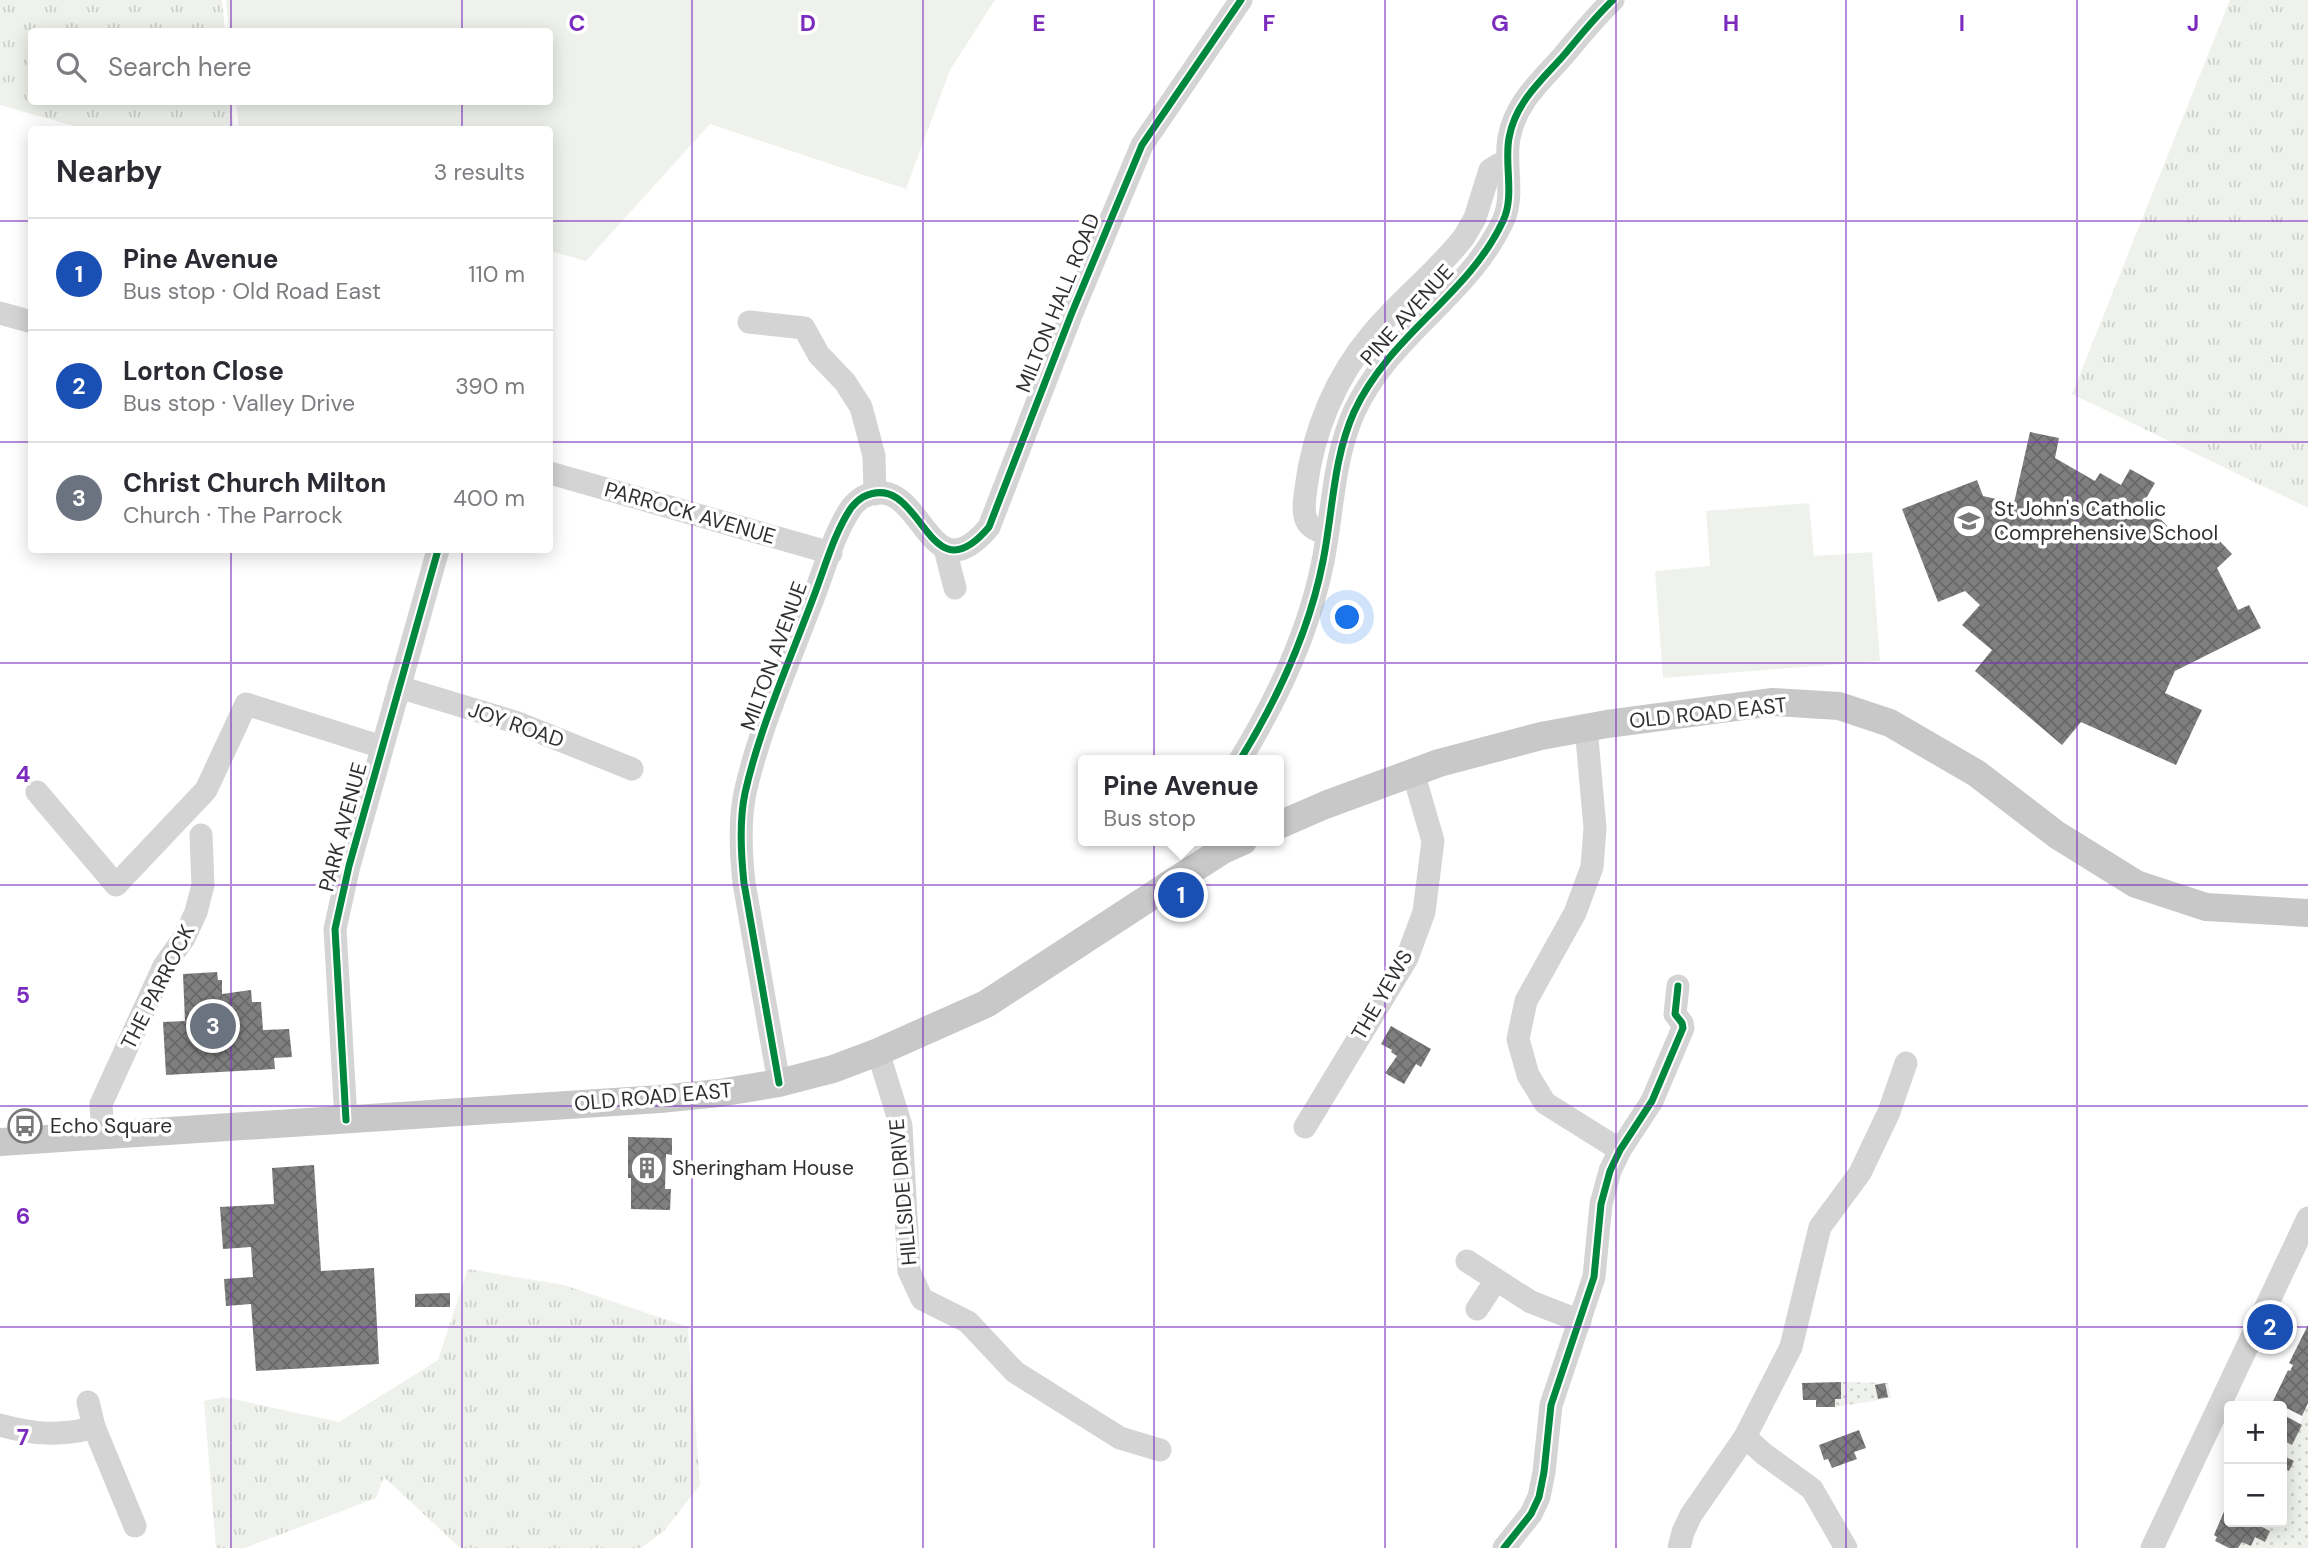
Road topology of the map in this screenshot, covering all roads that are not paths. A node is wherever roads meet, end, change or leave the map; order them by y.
1 (1241, 0) edge
2 (1613, 0) edge
3 (0, 313) edge
4 (28, 321) edge
5 (749, 322) dead end
6 (553, 474) edge
7 (876, 494) junction
8 (945, 549) junction
9 (437, 553) edge
10 (831, 553) junction
11 (955, 589) dead end
12 (398, 687) junction
13 (1586, 727) junction
14 (382, 747) junction
15 (1243, 755) edge
16 (632, 769) dead end
17 (1413, 772) junction
18 (37, 792) dead end
19 (1284, 823) edge
20 (201, 835) dead end
21 (1226, 846) edge
22 (2308, 913) edge
23 (1678, 986) dead end
24 (878, 1052) junction
25 (1906, 1063) dead end
26 (779, 1083) junction
27 (345, 1121) junction
28 (1305, 1126) dead end
29 (103, 1136) junction
30 (0, 1142) edge
31 (1620, 1150) junction
32 (2308, 1218) edge
33 (1467, 1261) dead end
34 (1496, 1280) junction
35 (1477, 1309) dead end
36 (1580, 1321) junction
37 (88, 1402) dead end
38 (0, 1425) edge
39 (94, 1427) junction
40 (1745, 1437) junction
41 (1160, 1450) dead end
42 (135, 1526) dead end
43 (1504, 1548) edge
44 (1679, 1548) edge
45 (1846, 1548) edge
46 (2152, 1548) edge

1 - 8 street, MILTON HALL ROAD
2 - 15 street, PINE AVENUE
3 - 4 street
5 - 7 street
6 - 10 street, PARROCK AVENUE
7 - 8 street
7 - 10 street, MILTON AVENUE
8 - 11 street
9 - 12 street, PARK AVENUE
10 - 26 street, MILTON AVENUE
12 - 14 street, PARK AVENUE
12 - 16 street, JOY ROAD
13 - 17 main road, OLD ROAD EAST
13 - 22 main road, OLD ROAD EAST
13 - 31 street
14 - 18 street
14 - 27 street, PARK AVENUE
17 - 19 main road, OLD ROAD EAST
17 - 28 street, THE YEWS
20 - 29 street, THE PARROCK
21 - 24 main road, OLD ROAD EAST
23 - 31 street
24 - 26 main road, OLD ROAD EAST
24 - 41 street, HILLSIDE DRIVE
25 - 40 street
26 - 27 main road, OLD ROAD EAST
27 - 29 main road, OLD ROAD EAST
29 - 30 main road, OLD ROAD EAST
31 - 36 street
32 - 46 street
33 - 34 street
34 - 35 street
34 - 36 street
36 - 43 street
37 - 39 street
38 - 39 street
39 - 42 street
40 - 44 street
40 - 45 street

